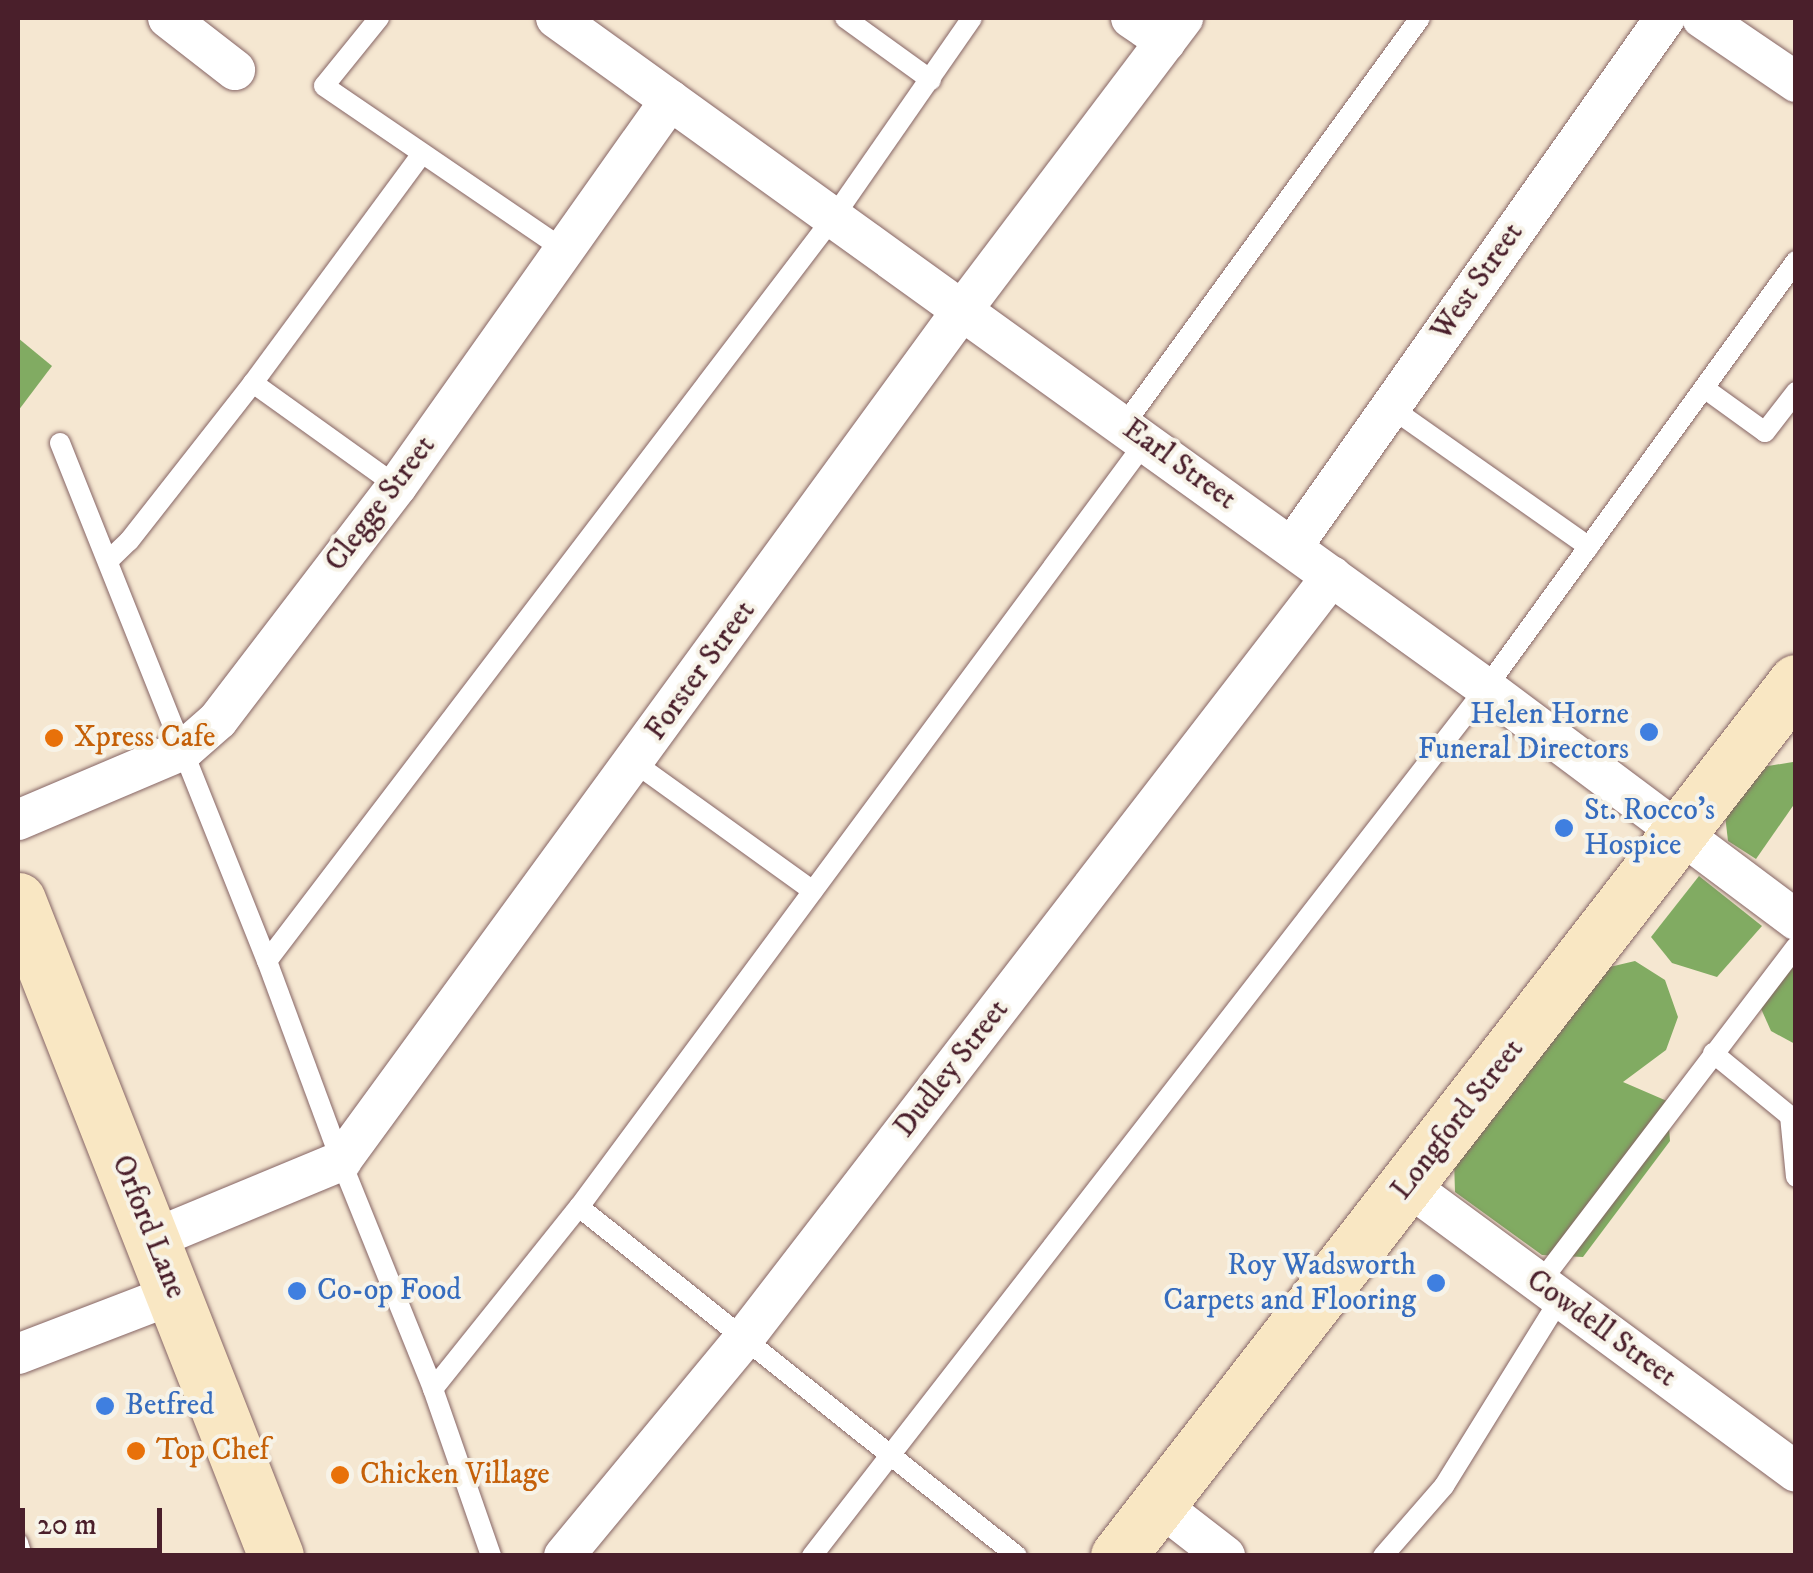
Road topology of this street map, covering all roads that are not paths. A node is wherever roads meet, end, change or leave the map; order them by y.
1 (168, 18) edge
2 (379, 18) edge
3 (556, 18) edge
4 (844, 18) edge
5 (972, 18) edge
6 (1131, 18) edge
7 (1420, 18) edge
8 (1665, 18) edge
9 (1702, 18) edge
10 (1174, 30) edge
11 (235, 70) dead end
12 (931, 80) junction
13 (1796, 82) edge
14 (670, 100) junction
15 (422, 154) junction
16 (835, 215) junction
17 (564, 250) junction
18 (1796, 261) edge
19 (962, 309) junction
20 (253, 384) junction
21 (1704, 388) junction
22 (1796, 392) edge
23 (1390, 408) junction
24 (1135, 433) junction
25 (60, 442) dead end
26 (397, 486) junction
27 (1588, 546) junction
28 (1292, 547) junction
29 (108, 561) junction
30 (1332, 576) junction
31 (1796, 682) edge
32 (1486, 688) junction
33 (185, 749) junction
34 (634, 763) junction
35 (18, 820) edge
36 (1681, 831) junction
37 (813, 891) junction
38 (18, 900) edge
39 (1796, 920) edge
40 (1796, 947) edge
41 (268, 962) junction
42 (1713, 1053) junction
43 (340, 1160) junction
44 (1796, 1177) edge
45 (1407, 1185) junction
46 (579, 1207) junction
47 (153, 1239) junction
48 (1550, 1291) junction
49 (174, 1294) junction
50 (745, 1337) junction
51 (18, 1354) edge
52 (433, 1389) junction
53 (892, 1454) junction
54 (1796, 1472) edge
55 (1158, 1504) junction
56 (18, 1543) edge
57 (22, 1556) edge
58 (276, 1556) edge
59 (491, 1556) edge
60 (564, 1556) edge
61 (812, 1556) edge
62 (1018, 1556) edge
63 (1118, 1556) edge
64 (1225, 1556) edge
65 (1382, 1556) edge

1 - 11 street
2 - 15 lane
3 - 14 street, Earl Street
4 - 12 lane
5 - 12 lane
6 - 10 street
7 - 24 lane
8 - 23 street, West Street
9 - 13 street
10 - 19 street, Forster Street
12 - 16 lane
14 - 16 street, Earl Street
14 - 17 street, Clegge Street
15 - 17 lane
15 - 20 lane
16 - 19 street, Earl Street
16 - 41 lane
17 - 26 street, Clegge Street
18 - 21 lane
19 - 24 street, Earl Street
19 - 34 street, Forster Street
20 - 26 lane
20 - 29 lane
21 - 22 lane
21 - 27 lane
23 - 27 lane
23 - 28 street, West Street
24 - 28 street, Earl Street
24 - 37 lane
25 - 29 lane
26 - 33 street, Clegge Street
27 - 32 lane
28 - 30 street, Earl Street
29 - 33 lane
30 - 32 street, Earl Street
30 - 50 street, Dudley Street
31 - 36 street, Longford Street
32 - 36 street, Earl Street
32 - 53 lane
33 - 35 street, Clegge Street
33 - 41 lane
34 - 37 lane
34 - 43 street, Forster Street
36 - 39 street, Earl Street
36 - 45 street, Longford Street
37 - 46 lane
38 - 47 street, Orford Lane
40 - 42 lane
41 - 43 lane
42 - 44 lane
42 - 48 lane
43 - 47 street
43 - 52 lane
45 - 48 street, Cowdell Street
45 - 55 street, Longford Street
46 - 50 lane
46 - 52 lane
47 - 49 street, Orford Lane
48 - 54 street, Cowdell Street
48 - 65 lane
49 - 51 street
49 - 58 street, Orford Lane
50 - 53 lane
50 - 60 street, Dudley Street
52 - 59 lane
53 - 61 lane
53 - 62 lane
55 - 63 street, Longford Street
55 - 64 street
56 - 57 lane

